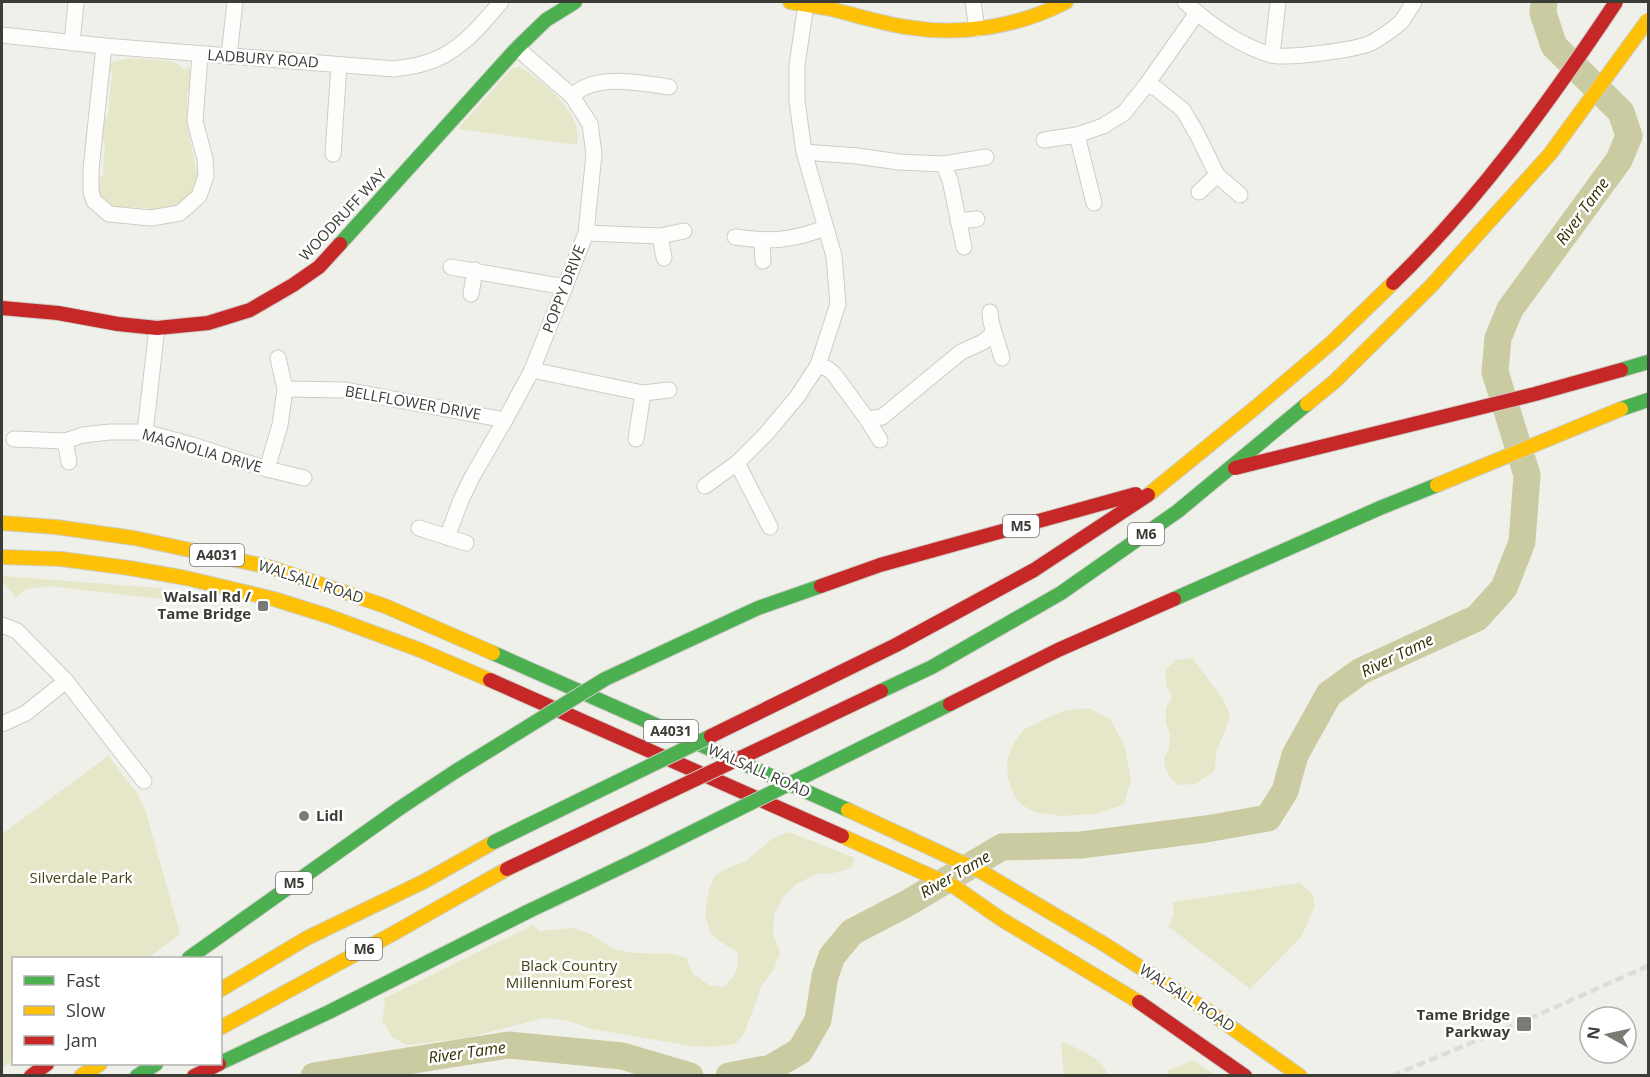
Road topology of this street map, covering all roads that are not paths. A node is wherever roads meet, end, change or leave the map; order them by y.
1 (76, 2) edge
2 (236, 2) edge
3 (501, 2) edge
4 (575, 2) edge
5 (790, 2) edge
6 (973, 2) edge
7 (1066, 2) edge
8 (1185, 2) edge
9 (1278, 2) edge
10 (1414, 2) edge
11 (1616, 2) edge
12 (806, 4) junction
13 (1197, 13) junction
14 (1648, 20) edge
15 (977, 29) junction
16 (2, 35) edge
17 (72, 43) junction
18 (104, 46) junction
19 (517, 48) junction
20 (200, 54) junction
21 (1272, 55) junction
22 (230, 56) junction
23 (339, 65) junction
24 (1148, 84) junction
25 (669, 87) dead end
26 (572, 96) junction
27 (1077, 135) junction
28 (1044, 140) dead end
29 (804, 152) junction
30 (333, 154) dead end
31 (986, 157) dead end
32 (943, 164) junction
33 (1217, 175) junction
34 (1199, 192) dead end
35 (1240, 195) dead end
36 (1095, 203) dead end
37 (977, 219) dead end
38 (958, 221) junction
39 (825, 228) junction
40 (684, 231) dead end
41 (586, 233) junction
42 (660, 236) junction
43 (735, 237) dead end
44 (762, 241) junction
45 (964, 248) dead end
46 (663, 258) dead end
47 (762, 261) dead end
48 (451, 267) dead end
49 (475, 270) junction
50 (565, 287) junction
51 (471, 294) dead end
52 (2, 308) edge
53 (990, 312) dead end
54 (157, 328) junction
55 (994, 333) junction
56 (278, 358) dead end
57 (1002, 358) dead end
58 (1648, 362) edge
59 (818, 365) junction
60 (532, 370) junction
61 (285, 389) junction
62 (669, 390) dead end
63 (643, 393) junction
64 (1648, 400) edge
65 (867, 419) junction
66 (505, 420) junction
67 (145, 432) junction
68 (14, 439) dead end
69 (636, 439) dead end
70 (880, 440) dead end
71 (65, 441) junction
72 (69, 462) dead end
73 (737, 463) junction
74 (267, 469) junction
75 (304, 478) dead end
76 (705, 486) dead end
77 (2, 523) edge
78 (770, 527) dead end
79 (419, 528) dead end
80 (447, 537) junction
81 (466, 543) dead end
82 (2, 557) edge
83 (364, 619) junction
84 (2, 625) edge
85 (66, 681) junction
86 (2, 724) edge
87 (144, 781) dead end
88 (190, 957) edge
89 (222, 989) edge
90 (329, 1012) junction
91 (222, 1027) edge
92 (222, 1062) edge
93 (45, 1065) edge
94 (98, 1065) edge
95 (154, 1065) edge
96 (216, 1065) edge
97 (31, 1076) edge
98 (81, 1076) edge
99 (136, 1076) edge
100 (194, 1076) edge
101 (216, 1076) edge
102 (1245, 1076) edge
103 (1300, 1076) edge

1 - 17 street
2 - 22 street
3 - 23 street, LADBURY ROAD
4 - 19 main road, WOODRUFF WAY
5 - 12 main road
6 - 15 street
7 - 15 main road
8 - 13 street
9 - 21 street
10 - 21 street
11 - 89 main road, M6, bridge
12 - 15 main road
12 - 29 street
13 - 21 street
13 - 24 street
14 - 91 main road, M6, bridge
16 - 17 street, LADBURY ROAD
17 - 18 street, LADBURY ROAD
18 - 20 street, LADBURY ROAD
18 - 20 street
19 - 26 street, POPPY DRIVE
19 - 54 main road, WOODRUFF WAY
20 - 22 street, LADBURY ROAD
22 - 23 street, LADBURY ROAD
23 - 30 street
24 - 27 street
24 - 33 street
25 - 26 street
26 - 41 street, POPPY DRIVE
27 - 28 street
27 - 36 street
29 - 32 street
29 - 39 street
31 - 32 street
32 - 38 street
33 - 34 street
33 - 35 street
37 - 38 street
38 - 45 street
39 - 44 street
39 - 59 street
40 - 42 street
41 - 42 street
41 - 50 street, POPPY DRIVE
42 - 46 street
43 - 44 street
44 - 47 street
48 - 49 street
49 - 50 street
49 - 51 street
50 - 60 street, POPPY DRIVE
52 - 54 main road, WOODRUFF WAY
53 - 55 street
54 - 67 street
55 - 57 street
55 - 65 street
56 - 61 street
58 - 88 main road, M5, bridge
59 - 65 street
59 - 73 street
60 - 63 street
60 - 66 street, POPPY DRIVE
61 - 66 street, BELLFLOWER DRIVE
61 - 74 street
62 - 63 street
63 - 69 street
64 - 90 main road, bridge
65 - 70 street
66 - 80 street, POPPY DRIVE
67 - 71 street, MAGNOLIA DRIVE
67 - 74 street, MAGNOLIA DRIVE
68 - 71 street, MAGNOLIA DRIVE
71 - 72 street
73 - 76 street
73 - 78 street
74 - 75 street, MAGNOLIA DRIVE
77 - 83 main road, WALSALL ROAD / A4031
79 - 80 street
80 - 81 street
82 - 83 main road, WALSALL ROAD / A4031
83 - 102 main road, WALSALL ROAD / A4031
83 - 103 main road, WALSALL ROAD / A4031
84 - 85 street
85 - 86 street
85 - 87 street
90 - 92 main road
90 - 101 main road
93 - 97 main road
94 - 98 main road
95 - 99 main road
96 - 100 main road

